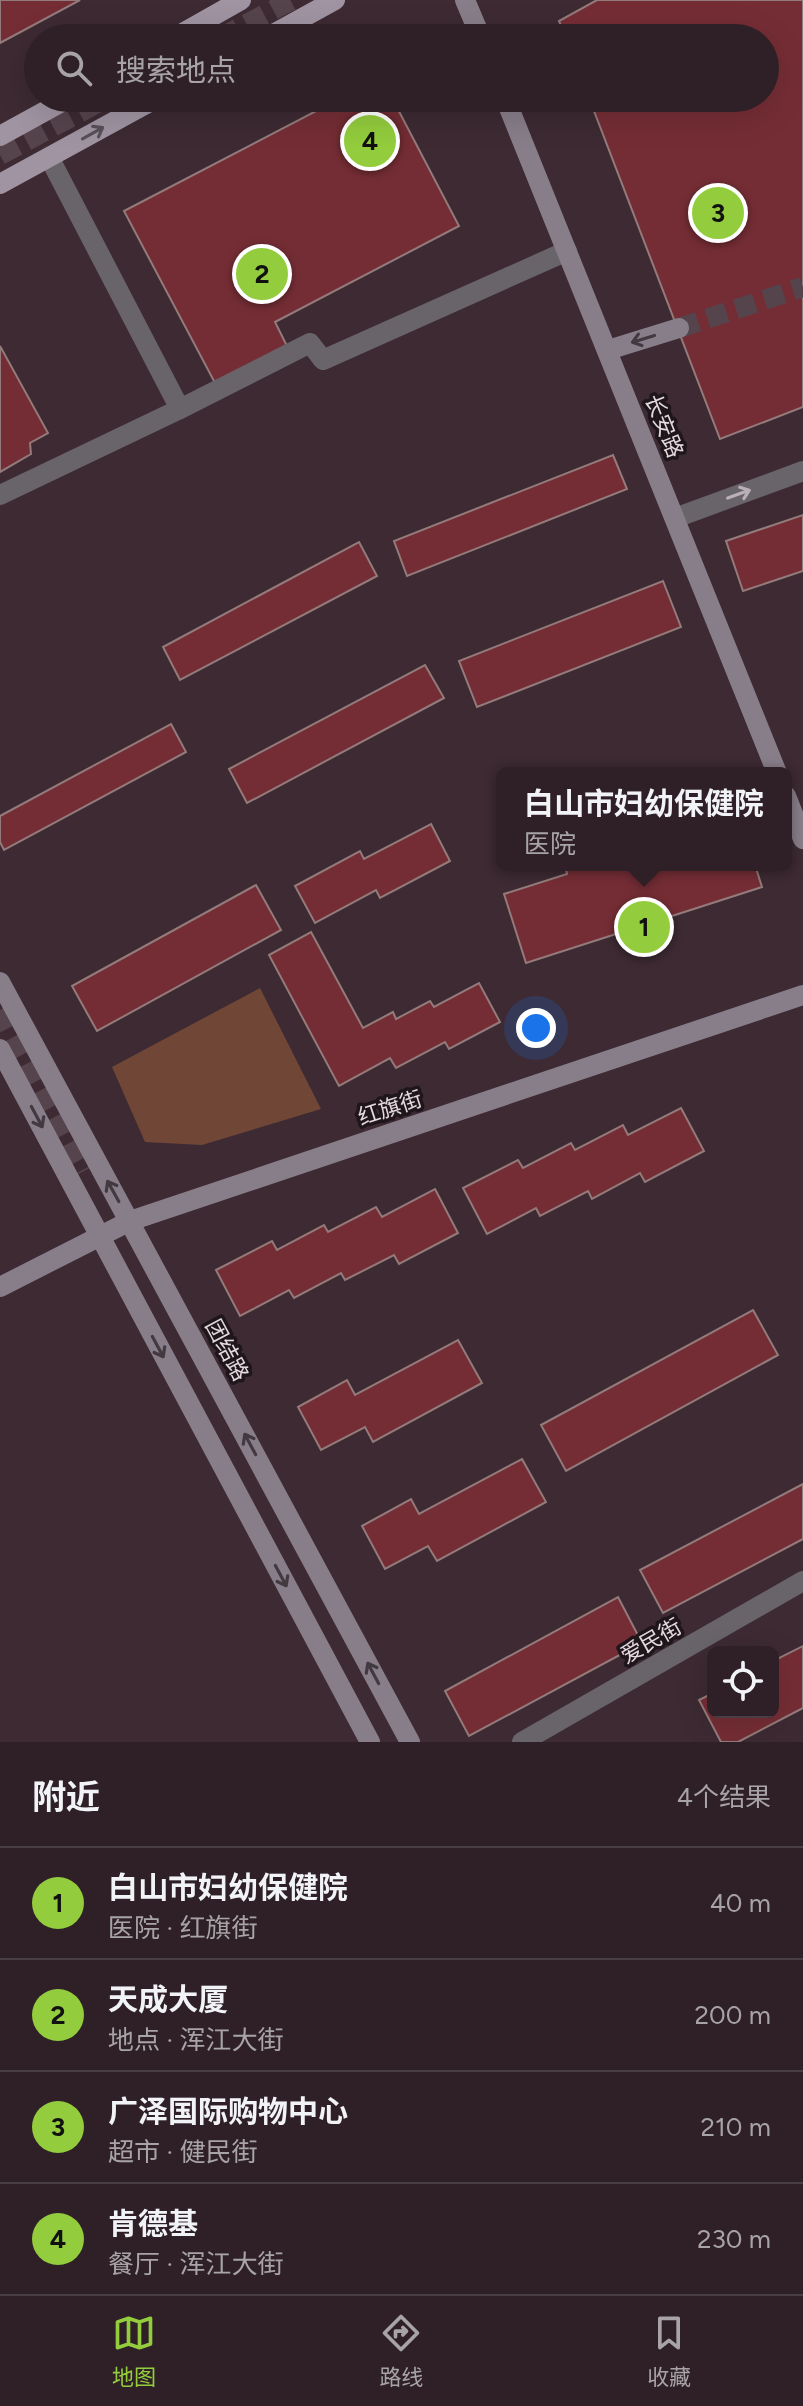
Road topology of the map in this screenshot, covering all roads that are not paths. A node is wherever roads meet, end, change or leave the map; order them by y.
1 (335, 0) edge
2 (465, 0) edge
3 (237, 1) edge
4 (198, 24) edge
5 (291, 24) edge
6 (475, 24) edge
7 (44, 112) edge
8 (131, 112) edge
9 (511, 112) edge
10 (0, 136) edge
11 (49, 157) junction
12 (0, 184) edge
13 (567, 251) junction
14 (679, 328) tunnel mouth
15 (608, 350) junction
16 (180, 409) junction
17 (803, 471) edge
18 (0, 495) edge
19 (675, 518) junction
20 (775, 767) edge
21 (792, 811) edge
22 (803, 839) edge
23 (0, 982) edge
24 (803, 995) edge
25 (0, 1049) edge
26 (130, 1221) junction
27 (99, 1234) junction
28 (0, 1287) edge
29 (803, 1581) edge
30 (370, 1742) edge
31 (410, 1742) edge
32 (522, 1742) edge

1 - 5 main road
2 - 6 street
3 - 4 main road
7 - 10 main road
11 -> 8 main road
9 - 13 street, 长安路
11 - 12 main road
11 - 16 street
13 - 15 street, 长安路
13 - 16 street
14 -> 15 street
15 - 19 street, 长安路
16 - 18 street
19 -> 17 street
19 - 20 street, 长安路
21 - 22 street
26 -> 23 street, 团结路
24 - 26 street, 红旗街
25 -> 27 street
26 - 27 street, 红旗街
31 -> 26 street, 团结路
27 - 28 street, 红旗街
27 -> 30 street
29 - 32 street, 爱民街

